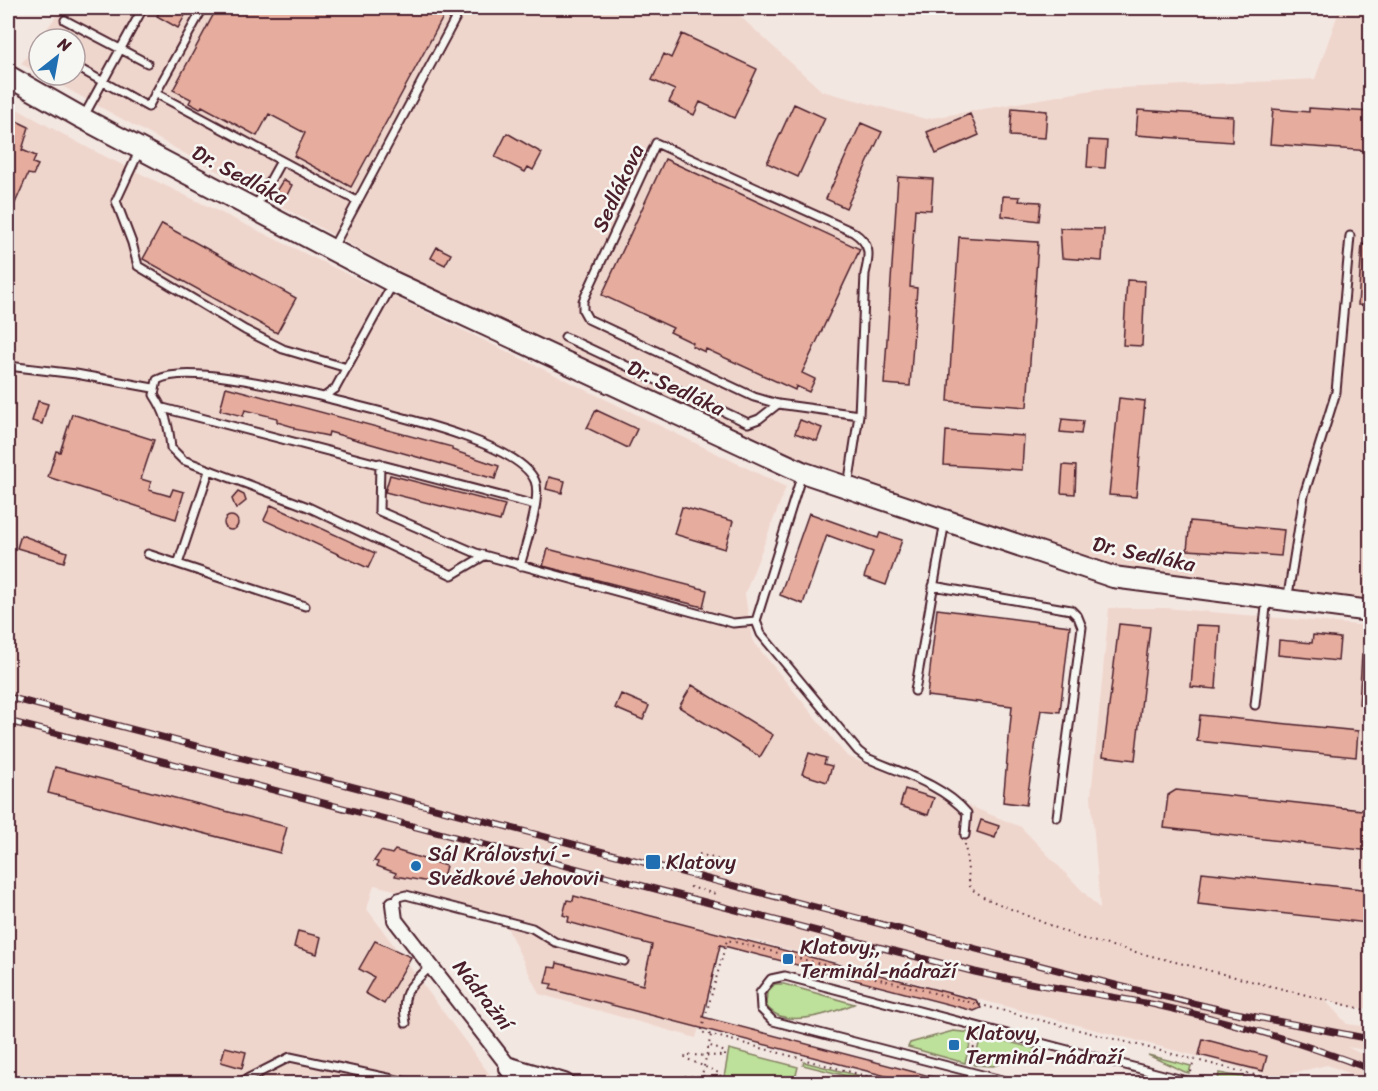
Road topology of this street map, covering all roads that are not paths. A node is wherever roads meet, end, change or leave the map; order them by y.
1 (143, 8) edge
2 (203, 8) edge
3 (461, 8) edge
4 (65, 20) dead end
5 (120, 50) junction
6 (147, 63) dead end
7 (87, 73) edge
8 (8, 76) edge
9 (103, 82) junction
10 (154, 93) junction
11 (82, 118) junction
12 (136, 158) dead end
13 (281, 161) junction
14 (357, 201) junction
15 (254, 210) junction
16 (1350, 236) dead end
17 (331, 250) junction
18 (393, 282) junction
19 (565, 337) dead end
20 (8, 366) edge
21 (347, 368) junction
22 (153, 388) junction
23 (324, 397) junction
24 (778, 404) junction
25 (163, 408) junction
26 (859, 415) junction
27 (380, 463) junction
28 (209, 471) junction
29 (802, 472) junction
30 (847, 489) junction
31 (535, 505) junction
32 (945, 521) junction
33 (148, 554) dead end
34 (484, 556) junction
35 (177, 564) junction
36 (520, 566) junction
37 (933, 586) junction
38 (1289, 589) dead end
39 (1267, 598) junction
40 (305, 606) dead end
41 (1371, 611) edge
42 (756, 621) junction
43 (915, 691) dead end
44 (1255, 705) dead end
45 (1057, 817) dead end
46 (965, 835) road end
47 (393, 904) joint
48 (624, 960) dead end
49 (431, 966) junction
50 (405, 1023) dead end
51 (510, 1068) joint
52 (237, 1083) edge
53 (416, 1083) edge
54 (564, 1083) edge
55 (1017, 1083) edge
56 (1198, 1083) edge

1 - 5 lane
2 - 10 lane
3 - 14 lane
4 - 5 lane
5 - 6 lane
5 - 9 lane
7 - 9 lane
8 - 11 street, Dr. Sedláka
9 - 10 lane
9 - 11 lane
10 - 13 lane
11 - 15 street, Dr. Sedláka
12 - 21 lane
13 - 14 lane
13 - 15 lane
14 - 17 lane
15 - 17 street, Dr. Sedláka
16 - 38 lane
17 - 18 street, Dr. Sedláka
18 - 21 lane
18 - 29 street, Dr. Sedláka
19 - 24 lane
20 - 22 lane
21 - 23 lane
22 - 23 lane
22 - 25 lane
23 - 31 lane
24 - 26 lane, Sedlákova
24 - 26 lane, Sedlákova
25 - 27 lane
25 - 28 lane
26 - 30 lane, Sedlákova
27 - 31 lane
27 - 34 lane
28 - 34 lane
28 - 35 lane
29 - 30 street, Dr. Sedláka
29 - 42 lane
30 - 32 street, Dr. Sedláka
31 - 36 lane
32 - 37 lane
32 - 39 street, Dr. Sedláka
33 - 35 lane
34 - 36 lane
35 - 40 lane
36 - 42 lane
37 - 43 lane
37 - 45 lane
39 - 41 street, Dr. Sedláka
39 - 44 lane
42 - 46 lane
47 - 48 lane
47 - 49 street, Nádražní
49 - 50 lane
49 - 51 street, Nádražní
51 - 54 street, Nádražní
52 - 53 lane
55 - 56 lane

